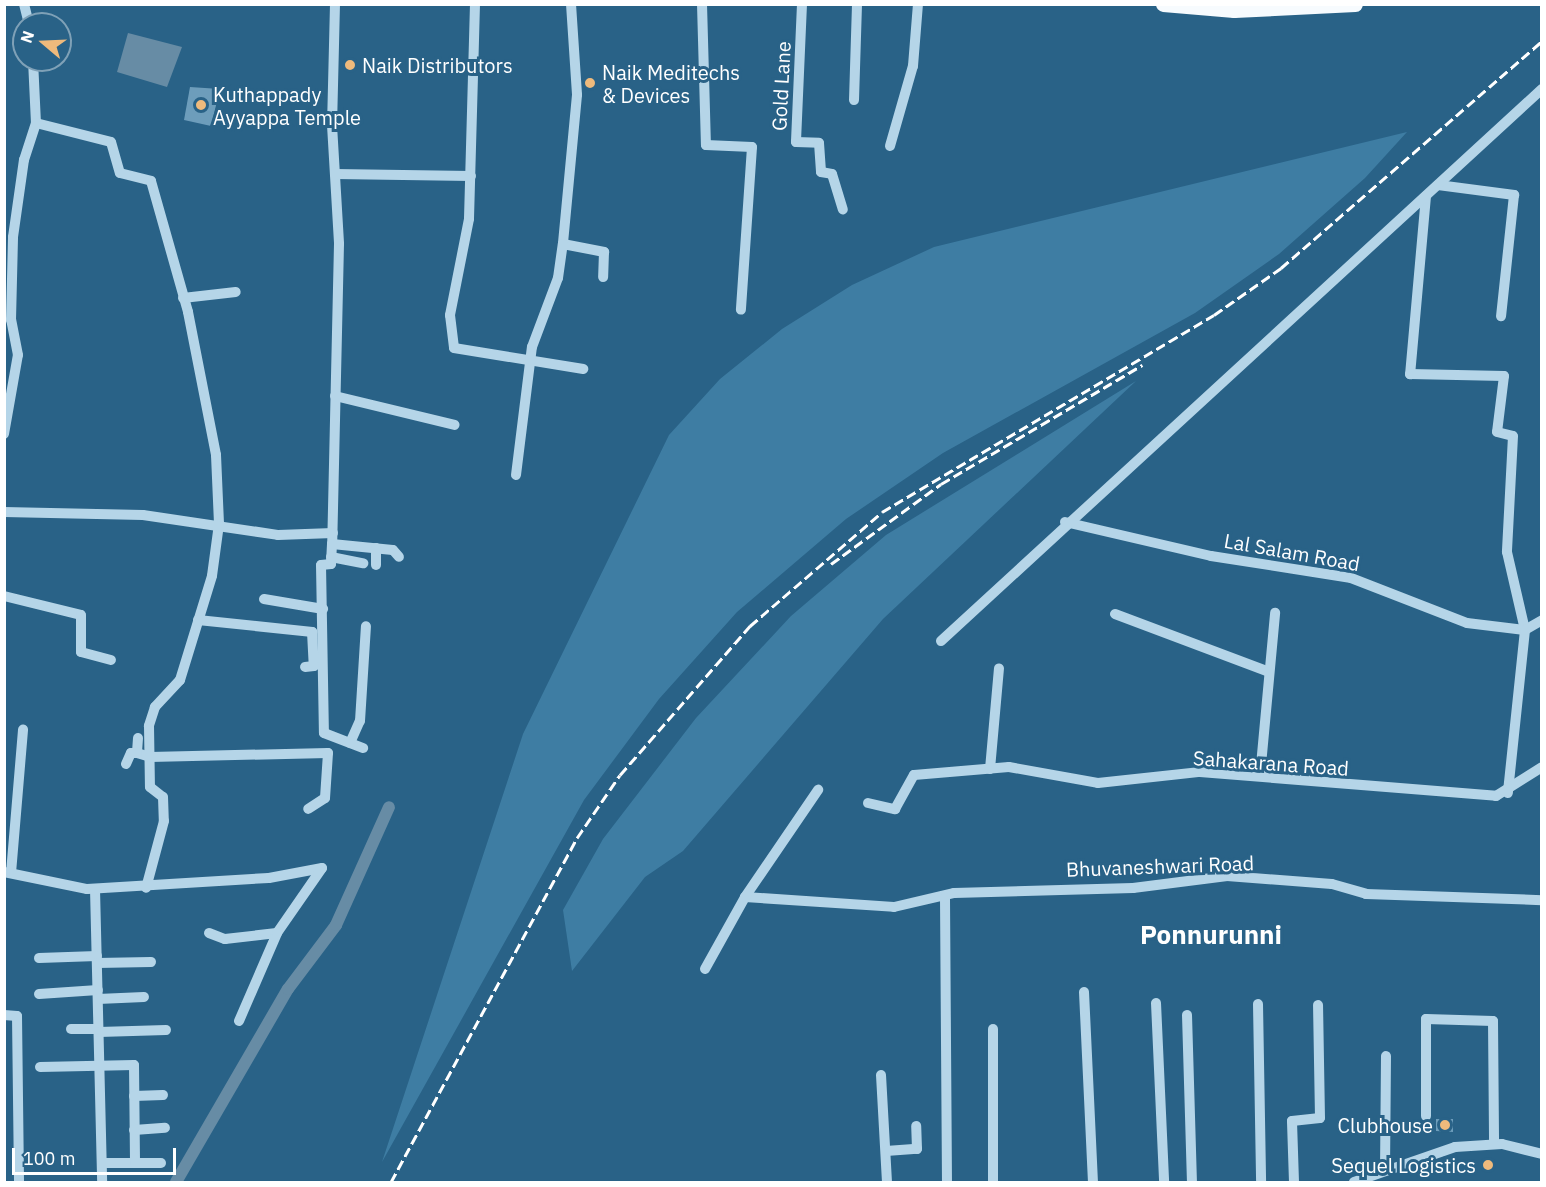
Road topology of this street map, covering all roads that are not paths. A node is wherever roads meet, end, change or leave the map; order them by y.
1 (335, 4) edge
2 (475, 4) edge
3 (571, 4) edge
4 (702, 4) edge
5 (802, 4) edge
6 (857, 4) edge
7 (918, 4) edge
8 (1163, 4) edge
9 (1355, 4) edge
10 (34, 72) edge
11 (1542, 90) edge
12 (854, 100) dead end
13 (36, 123) junction
14 (890, 146) dead end
15 (335, 174) junction
16 (471, 176) junction
17 (1438, 185) junction
18 (1426, 196) junction
19 (843, 209) dead end
20 (563, 244) junction
21 (603, 277) dead end
22 (236, 292) dead end
23 (183, 298) junction
24 (741, 310) dead end
25 (8, 312) edge
26 (1501, 316) dead end
27 (529, 362) junction
28 (583, 369) dead end
29 (335, 396) junction
30 (455, 425) dead end
31 (4, 434) edge
32 (516, 475) dead end
33 (4, 512) edge
34 (1065, 522) junction
35 (219, 524) junction
36 (333, 538) junction
37 (376, 548) junction
38 (331, 557) junction
39 (399, 557) dead end
40 (363, 563) dead end
41 (376, 565) dead end
42 (5, 598) edge
43 (264, 599) dead end
44 (323, 609) junction
45 (1275, 613) dead end
46 (1115, 614) dead end
47 (198, 620) junction
48 (1542, 620) edge
49 (366, 626) dead end
50 (1525, 630) junction
51 (312, 632) junction
52 (324, 633) junction
53 (941, 641) dead end
54 (111, 660) dead end
55 (305, 667) dead end
56 (999, 668) dead end
57 (1267, 671) junction
58 (23, 730) dead end
59 (138, 738) dead end
60 (336, 738) junction
61 (350, 743) junction
62 (363, 748) dead end
63 (137, 753) junction
64 (328, 753) junction
65 (150, 757) junction
66 (126, 764) dead end
67 (1542, 767) edge
68 (990, 769) junction
69 (1260, 776) junction
70 (818, 790) dead end
71 (1508, 792) junction
72 (868, 803) dead end
73 (308, 809) dead end
74 (8, 873) edge
75 (146, 888) junction
76 (95, 889) junction
77 (745, 897) junction
78 (945, 898) junction
79 (1542, 900) edge
80 (209, 933) dead end
81 (277, 933) junction
82 (39, 958) dead end
83 (97, 960) junction
84 (151, 962) dead end
85 (705, 969) dead end
86 (1084, 992) dead end
87 (39, 994) dead end
88 (98, 994) junction
89 (144, 997) dead end
90 (1156, 1003) dead end
91 (1258, 1004) dead end
92 (1318, 1005) dead end
93 (4, 1015) edge
94 (1187, 1015) dead end
95 (239, 1021) dead end
96 (72, 1029) dead end
97 (993, 1029) dead end
98 (99, 1030) junction
99 (166, 1030) dead end
100 (1386, 1056) dead end
101 (99, 1063) junction
102 (39, 1067) dead end
103 (881, 1075) dead end
104 (163, 1095) dead end
105 (134, 1096) junction
106 (1426, 1116) dead end
107 (916, 1126) dead end
108 (165, 1128) dead end
109 (134, 1130) junction
110 (1494, 1144) junction
111 (886, 1151) junction
112 (1542, 1154) edge
113 (135, 1162) junction
114 (102, 1163) junction
115 (161, 1163) dead end
116 (1385, 1171) junction
117 (19, 1182) edge
118 (102, 1182) edge
119 (887, 1182) edge
120 (947, 1182) edge
121 (993, 1182) edge
122 (1093, 1182) edge
123 (1164, 1182) edge
124 (1192, 1182) edge
125 (1262, 1182) edge
126 (1294, 1182) edge
127 (1354, 1182) edge

1 - 15 street
2 - 16 street
3 - 20 street
4 - 24 street
5 - 19 street, Gold Lane
6 - 12 street
7 - 14 street
8 - 9 main road
10 - 13 street
11 - 17 street
13 - 23 street
13 - 25 street
15 - 16 street
15 - 29 street
16 - 27 street
17 - 18 street
17 - 26 street
18 - 34 street
18 - 50 street
20 - 21 street
20 - 27 street
22 - 23 street
23 - 35 street
25 - 31 street
27 - 28 street
27 - 32 street
29 - 30 street
29 - 36 street
33 - 35 street
34 - 50 street, Lal Salam Road
34 - 53 street
35 - 36 street
35 - 47 street
36 - 37 street
36 - 38 street
37 - 39 street
37 - 41 street
38 - 40 street
38 - 44 street
42 - 54 street
43 - 44 street
44 - 52 street
45 - 57 street
46 - 57 street
47 - 51 street
47 - 65 street
48 - 50 street
49 - 61 street
50 - 71 street
51 - 52 street
51 - 55 street
52 - 60 street
56 - 68 street
57 - 69 street
58 - 74 street
59 - 63 street
60 - 61 street
60 - 64 street
61 - 62 street
63 - 65 street
63 - 66 street
64 - 65 street
64 - 73 street
65 - 75 street
67 - 71 street
68 - 69 street, Sahakarana Road
68 - 72 street, Sahakarana Road
69 - 71 street, Sahakarana Road
70 - 77 street
74 - 76 street
75 - 76 street
75 - 81 street
76 - 83 street
77 - 78 street, Bhuvaneshwari Road
77 - 85 street
78 - 79 street, Bhuvaneshwari Road
78 - 120 street
80 - 81 street
81 - 95 street
82 - 83 street
83 - 84 street
83 - 88 street
86 - 122 street
87 - 88 street
88 - 89 street
88 - 98 street
90 - 123 street
91 - 125 street
92 - 126 street
93 - 117 street
94 - 124 street
96 - 98 street
97 - 121 street
98 - 99 street
98 - 101 street
100 - 116 street
101 - 102 street
101 - 105 street
101 - 114 street
103 - 111 street
104 - 105 street
105 - 109 street
106 - 110 street
107 - 111 street
108 - 109 street
109 - 113 street
110 - 112 street
110 - 116 street
111 - 119 street
113 - 114 street
113 - 115 street
114 - 118 street
116 - 127 street

